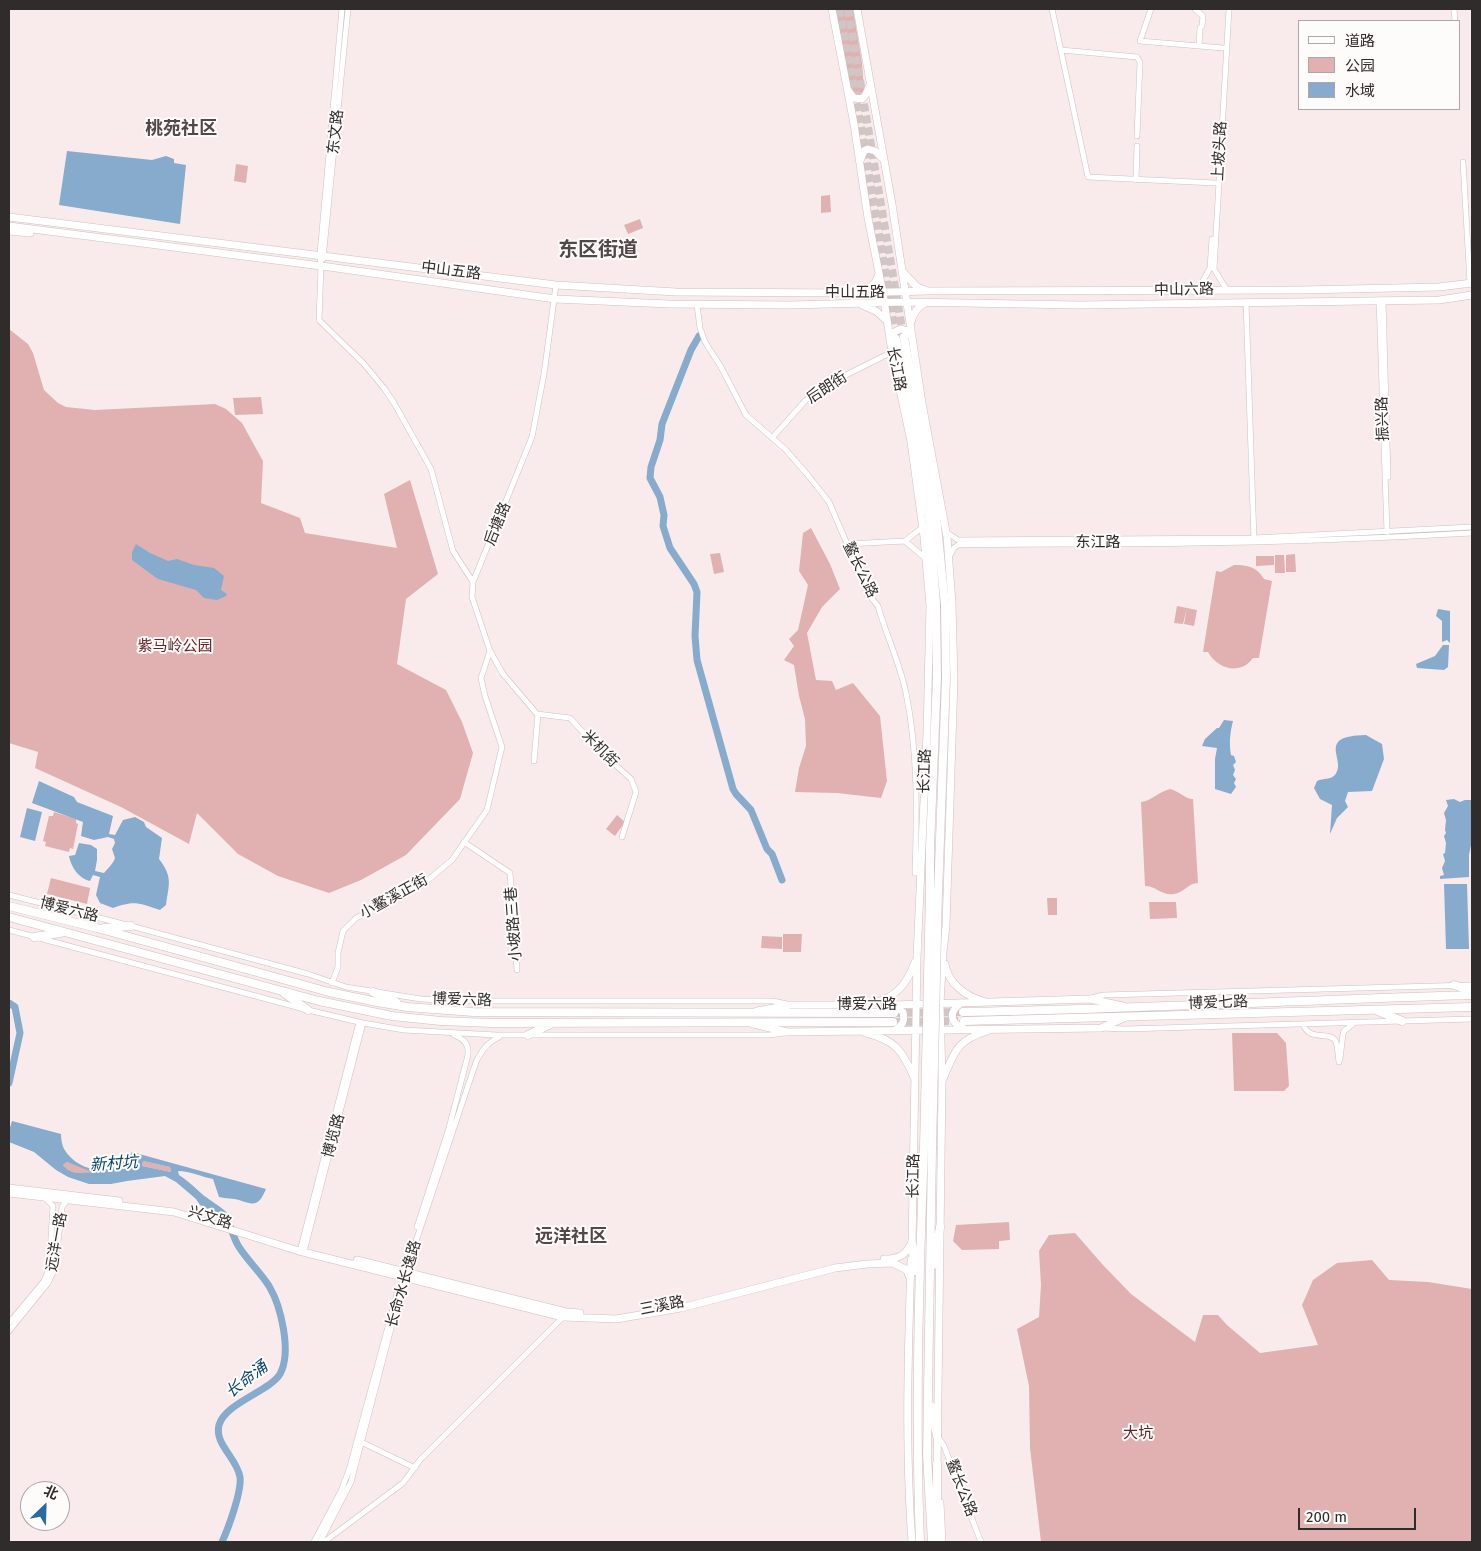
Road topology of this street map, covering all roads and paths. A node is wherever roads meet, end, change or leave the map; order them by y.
1 (342, 9) edge
2 (348, 9) edge
3 (832, 9) edge
4 (857, 9) edge
5 (1052, 9) edge
6 (1151, 9) edge
7 (1195, 9) edge
8 (1227, 9) edge
9 (1199, 46) junction
10 (1223, 48) junction
11 (1061, 50) junction
12 (870, 84) junction
13 (847, 88) junction
14 (1137, 136) dead end
15 (1137, 146) dead end
16 (883, 159) junction
17 (1463, 162) dead end
18 (860, 164) junction
19 (1136, 180) junction
20 (1215, 184) junction
21 (9, 212) edge
22 (9, 216) edge
23 (44, 220) junction
24 (9, 226) edge
25 (42, 230) junction
26 (9, 231) edge
27 (322, 255) junction
28 (321, 266) junction
29 (902, 271) junction
30 (879, 273) junction
31 (1471, 283) edge
32 (556, 285) junction
33 (1198, 290) junction
34 (1227, 290) junction
35 (928, 291) junction
36 (896, 292) joint
37 (905, 292) junction
38 (857, 293) junction
39 (883, 293) junction
40 (1472, 295) edge
41 (555, 299) junction
42 (1381, 300) junction
43 (884, 302) junction
44 (906, 302) junction
45 (927, 302) junction
46 (1246, 302) junction
47 (857, 304) junction
48 (698, 305) junction
49 (887, 322) junction
50 (910, 324) junction
51 (900, 337) junction
52 (892, 352) junction
53 (772, 438) junction
54 (923, 527) junction
55 (1472, 527) edge
56 (1472, 533) edge
57 (1389, 534) junction
58 (946, 535) junction
59 (1254, 540) junction
60 (905, 541) junction
61 (846, 544) junction
62 (948, 554) junction
63 (925, 558) junction
64 (473, 582) junction
65 (490, 651) junction
66 (937, 682) junction
67 (946, 687) junction
68 (927, 710) junction
69 (538, 714) junction
70 (952, 732) junction
71 (534, 761) dead end
72 (925, 775) junction
73 (950, 802) junction
74 (932, 814) junction
75 (622, 837) dead end
76 (940, 841) junction
77 (464, 842) junction
78 (921, 873) junction
79 (934, 893) junction
80 (9, 895) edge
81 (9, 906) edge
82 (9, 917) edge
83 (132, 926) junction
84 (98, 928) junction
85 (9, 930) edge
86 (65, 932) junction
87 (918, 932) junction
88 (945, 933) junction
89 (34, 937) junction
90 (943, 952) junction
91 (917, 957) junction
92 (517, 970) dead end
93 (332, 983) junction
94 (1472, 985) edge
95 (1454, 986) junction
96 (278, 989) junction
97 (1472, 991) edge
98 (373, 992) junction
99 (1472, 995) edge
100 (1090, 999) junction
101 (940, 1003) junction
102 (962, 1003) junction
103 (991, 1003) junction
104 (916, 1004) junction
105 (790, 1005) junction
106 (866, 1005) junction
107 (408, 1006) junction
108 (1128, 1007) junction
109 (1472, 1007) edge
110 (893, 1009) junction
111 (308, 1010) junction
112 (1373, 1010) junction
113 (744, 1013) junction
114 (1126, 1017) junction
115 (1472, 1018) edge
116 (964, 1021) junction
117 (1402, 1021) junction
118 (748, 1022) junction
119 (1356, 1022) junction
120 (361, 1023) junction
121 (553, 1023) junction
122 (1303, 1024) junction
123 (894, 1026) junction
124 (1101, 1028) junction
125 (941, 1029) junction
126 (993, 1029) junction
127 (916, 1030) junction
128 (930, 1030) joint
129 (858, 1031) junction
130 (787, 1032) junction
131 (451, 1034) junction
132 (502, 1035) junction
133 (528, 1035) junction
134 (915, 1063) junction
135 (942, 1065) junction
136 (915, 1079) junction
137 (942, 1082) junction
138 (928, 1148) junction
139 (9, 1188) edge
140 (9, 1193) edge
141 (45, 1197) junction
142 (67, 1200) junction
143 (224, 1225) junction
144 (940, 1227) junction
145 (912, 1243) junction
146 (51, 1245) junction
147 (58, 1246) junction
148 (64, 1246) dead end
149 (302, 1250) junction
150 (404, 1274) junction
151 (929, 1276) junction
152 (910, 1286) junction
153 (44, 1287) junction
154 (919, 1301) junction
155 (563, 1317) junction
156 (9, 1323) edge
157 (9, 1331) edge
158 (928, 1391) junction
159 (938, 1436) junction
160 (359, 1442) junction
161 (937, 1464) junction
162 (415, 1468) junction
163 (327, 1528) junction
164 (335, 1534) junction
165 (314, 1542) edge
166 (320, 1542) edge
167 (324, 1542) edge
168 (912, 1542) edge
169 (920, 1542) edge
170 (932, 1542) edge
171 (937, 1542) edge
172 (942, 1542) edge
173 (981, 1542) edge

1 - 27 street, 东文路
2 - 27 street, 东文路
3 - 13 main road, 长江路
4 - 12 main road, 长江路
5 - 11 street
6 - 9 street
7 - 9 street
8 - 10 street, 上坡头路
8 - 34 street, 上坡头路
9 - 10 street
10 - 20 street, 上坡头路
11 - 14 street
11 - 19 street
12 - 13 main road
12 - 16 main road, 长江路
13 - 18 main road, 长江路
15 - 19 street
16 - 18 main road
16 - 29 main road, 长江路
17 - 31 street
18 - 30 main road, 长江路
19 - 20 street
20 - 33 street, 上坡头路
21 - 23 main road
22 - 23 main road, 中山五路
23 - 27 main road, 中山五路
24 - 25 main road, 中山五路
25 - 26 main road, 中山五路
25 - 28 main road, 中山五路
27 - 28 street
27 - 32 main road, 中山五路
28 - 41 main road, 中山五路
28 - 64 street
29 - 35 main road
29 - 37 main road, 长江路
30 - 38 main road
30 - 39 main road, 长江路
31 - 34 main road, 中山六路
32 - 38 main road, 中山五路
32 - 41 street, 后塘路
33 - 34 main road, 中山六路
33 - 35 main road, 中山六路
35 - 37 main road, 中山六路
36 - 37 main road, 中山六路
36 - 39 main road, 中山五路
37 - 44 main road, 长江路
38 - 39 main road, 中山五路
39 - 43 main road, 长江路
40 - 42 main road, 中山六路
41 - 48 main road, 中山五路
41 - 64 street, 后塘路
42 - 46 main road, 中山六路
42 - 57 street, 振兴路
43 - 44 main road, 中山五路
43 - 47 main road, 中山五路
43 - 49 main road, 长江路
44 - 45 main road, 中山六路
44 - 50 main road, 长江路
45 - 46 main road, 中山六路
45 - 50 main road
46 - 59 street
47 - 48 main road, 中山五路
47 - 49 main road
48 - 53 street, 鳌长公路
49 - 51 main road, 长江路
50 - 51 main road, 长江路
51 - 52 main road, 长江路
51 - 58 main road, 长江路
51 - 66 highway, 长江路
51 - 67 highway, 长江路
52 - 53 street, 后朗街
52 - 54 main road, 长江路
53 - 61 street, 鳌长公路
54 - 60 street
54 - 63 main road, 长江路
55 - 57 street, 东江路
56 - 57 street, 东江路
57 - 59 street, 东江路
58 - 59 street, 东江路
58 - 62 main road, 长江路
59 - 62 street, 东江路
60 - 61 street
60 - 63 street
61 - 78 street, 鳌长公路
62 - 70 main road, 长江路
63 - 68 main road, 长江路
64 - 65 street, 后塘路
65 - 69 street, 后塘路
65 - 77 street, 小鳌溪正街
66 - 68 main road
66 - 74 highway, 长江路
67 - 70 main road, 长江路
67 - 76 highway, 长江路
68 - 72 main road, 长江路
69 - 71 street
69 - 75 street, 米机街
70 - 73 main road, 长江路
72 - 74 main road
72 - 78 main road, 长江路
73 - 76 main road
73 - 88 main road, 长江路
74 - 79 highway, 长江路
76 - 79 highway, 长江路
77 - 92 street, 小坡路三巷
77 - 93 street, 小鳌溪正街
78 - 87 main road, 长江路
79 - 138 highway, 长江路, bridge
80 - 83 street, 博爱六路
81 - 84 highway, 博爱六路
82 - 86 highway, 博爱六路
83 - 84 highway
83 - 93 street, 博爱六路
84 - 107 highway, 博爱六路
85 - 89 street, 博爱六路
86 - 89 highway
86 - 96 highway, 博爱六路
87 - 88 main road
87 - 91 main road, 长江路
88 - 90 main road, 长江路
89 - 111 street, 博爱六路
90 - 101 main road, 长江路
90 - 103 main road
91 - 104 main road, 长江路
91 - 106 main road
93 - 98 street, 博爱六路
94 - 95 street
95 - 97 highway
95 - 100 street
96 - 111 highway
96 - 121 highway, 博爱六路
98 - 105 street, 博爱六路
98 - 107 highway
99 - 108 highway, 博爱七路
100 - 103 main road
100 - 108 main road
101 - 102 main road
101 - 104 main road, 博爱六路
101 - 125 main road, 长江路
102 - 103 main road
102 - 116 main road
104 - 110 main road, 博爱六路
104 - 127 main road, 长江路
105 - 106 main road, 博爱六路
105 - 113 main road
106 - 110 main road, 博爱六路
107 - 113 highway, 博爱六路
108 - 116 highway, 博爱七路
109 - 112 highway, 博爱七路
110 - 113 highway, 博爱六路
110 - 123 main road
111 - 120 street, 博爱六路
112 - 114 highway, 博爱七路
112 - 117 highway
114 - 116 highway, 博爱七路
114 - 124 main road
115 - 117 street
116 - 125 main road, 博爱七路
116 - 126 main road, 博爱七路
117 - 119 street
118 - 121 highway, 博爱六路
118 - 123 highway, 博爱六路
118 - 130 main road
119 - 122 street
119 - 122 street
120 - 131 street, 博爱六路
120 - 149 street, 博览路
121 - 133 highway
122 - 124 street
123 - 127 main road, 博爱六路
123 - 129 main road, 博爱六路
124 - 126 main road, 博爱七路
125 - 128 main road, 博爱七路
125 - 135 main road, 长江路
126 - 137 main road
127 - 128 main road, 博爱六路
127 - 134 main road, 长江路
129 - 130 main road, 博爱六路
129 - 136 main road
130 - 133 street, 博爱六路
131 - 132 street, 博爱六路
131 - 150 street, 长命水长逸路
132 - 133 street, 博爱六路
132 - 150 street, 长命水长逸路
134 - 135 main road
134 - 136 main road, 长江路
135 - 137 main road, 长江路
136 - 145 main road, 长江路
137 - 144 main road, 长江路
138 - 151 highway, 长江路
138 - 154 highway, 长江路
139 - 143 main road, 兴文路
140 - 141 main road, 兴文路
141 - 142 main road, 兴文路
141 - 146 street
142 - 143 main road, 兴文路
142 - 147 street, 远洋一路
143 - 149 main road, 兴文路
144 - 151 highway
144 - 159 main road, 长江路
145 - 150 main road, 三溪路
145 - 152 main road, 长江路
145 - 154 highway
146 - 147 street
146 - 153 street, 远洋一路
147 - 148 street
147 - 153 street, 远洋一路
149 - 150 main road, 兴文路
150 - 155 main road
150 - 160 street, 长命水长逸路
151 - 158 highway, 长江路
152 - 155 main road, 三溪路
152 - 168 main road, 长江路
153 - 156 street, 远洋一路
153 - 157 street, 远洋一路
154 - 169 highway, 长江路
155 - 162 street
158 - 159 highway
158 - 170 highway, 长江路
159 - 161 main road, 长江路
159 - 173 street, 鳌长公路
160 - 162 street
160 - 163 street, 长命水长逸路
160 - 165 street, 长命水长逸路
161 - 171 highway
161 - 172 main road, 长江路
162 - 164 street
163 - 164 street
163 - 166 street, 长命水长逸路
164 - 167 street

